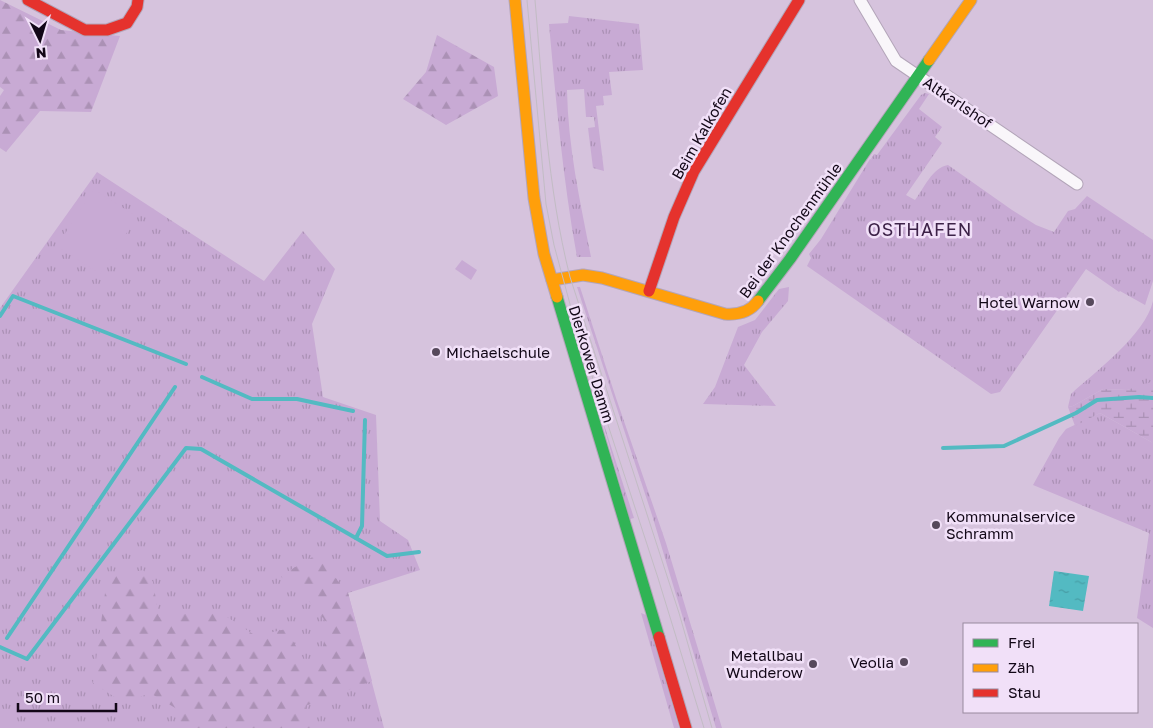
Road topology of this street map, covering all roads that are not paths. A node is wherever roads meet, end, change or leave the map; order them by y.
1 (28, 0) edge
2 (515, 0) edge
3 (799, 0) edge
4 (860, 0) edge
5 (971, 0) edge
6 (137, 4) edge
7 (918, 76) junction
8 (1077, 184) dead end
9 (552, 280) junction
10 (649, 291) junction
11 (686, 728) edge

1 - 6 street
2 - 9 street, Dierkower Damm
3 - 10 street, Beim Kalkofen
4 - 7 street, Altkarlshof
5 - 7 street, Bei der Knochenmühle
7 - 8 street, Altkarlshof
7 - 10 street, Bei der Knochenmühle
9 - 10 street, Bei der Knochenmühle
9 - 11 street, Dierkower Damm

